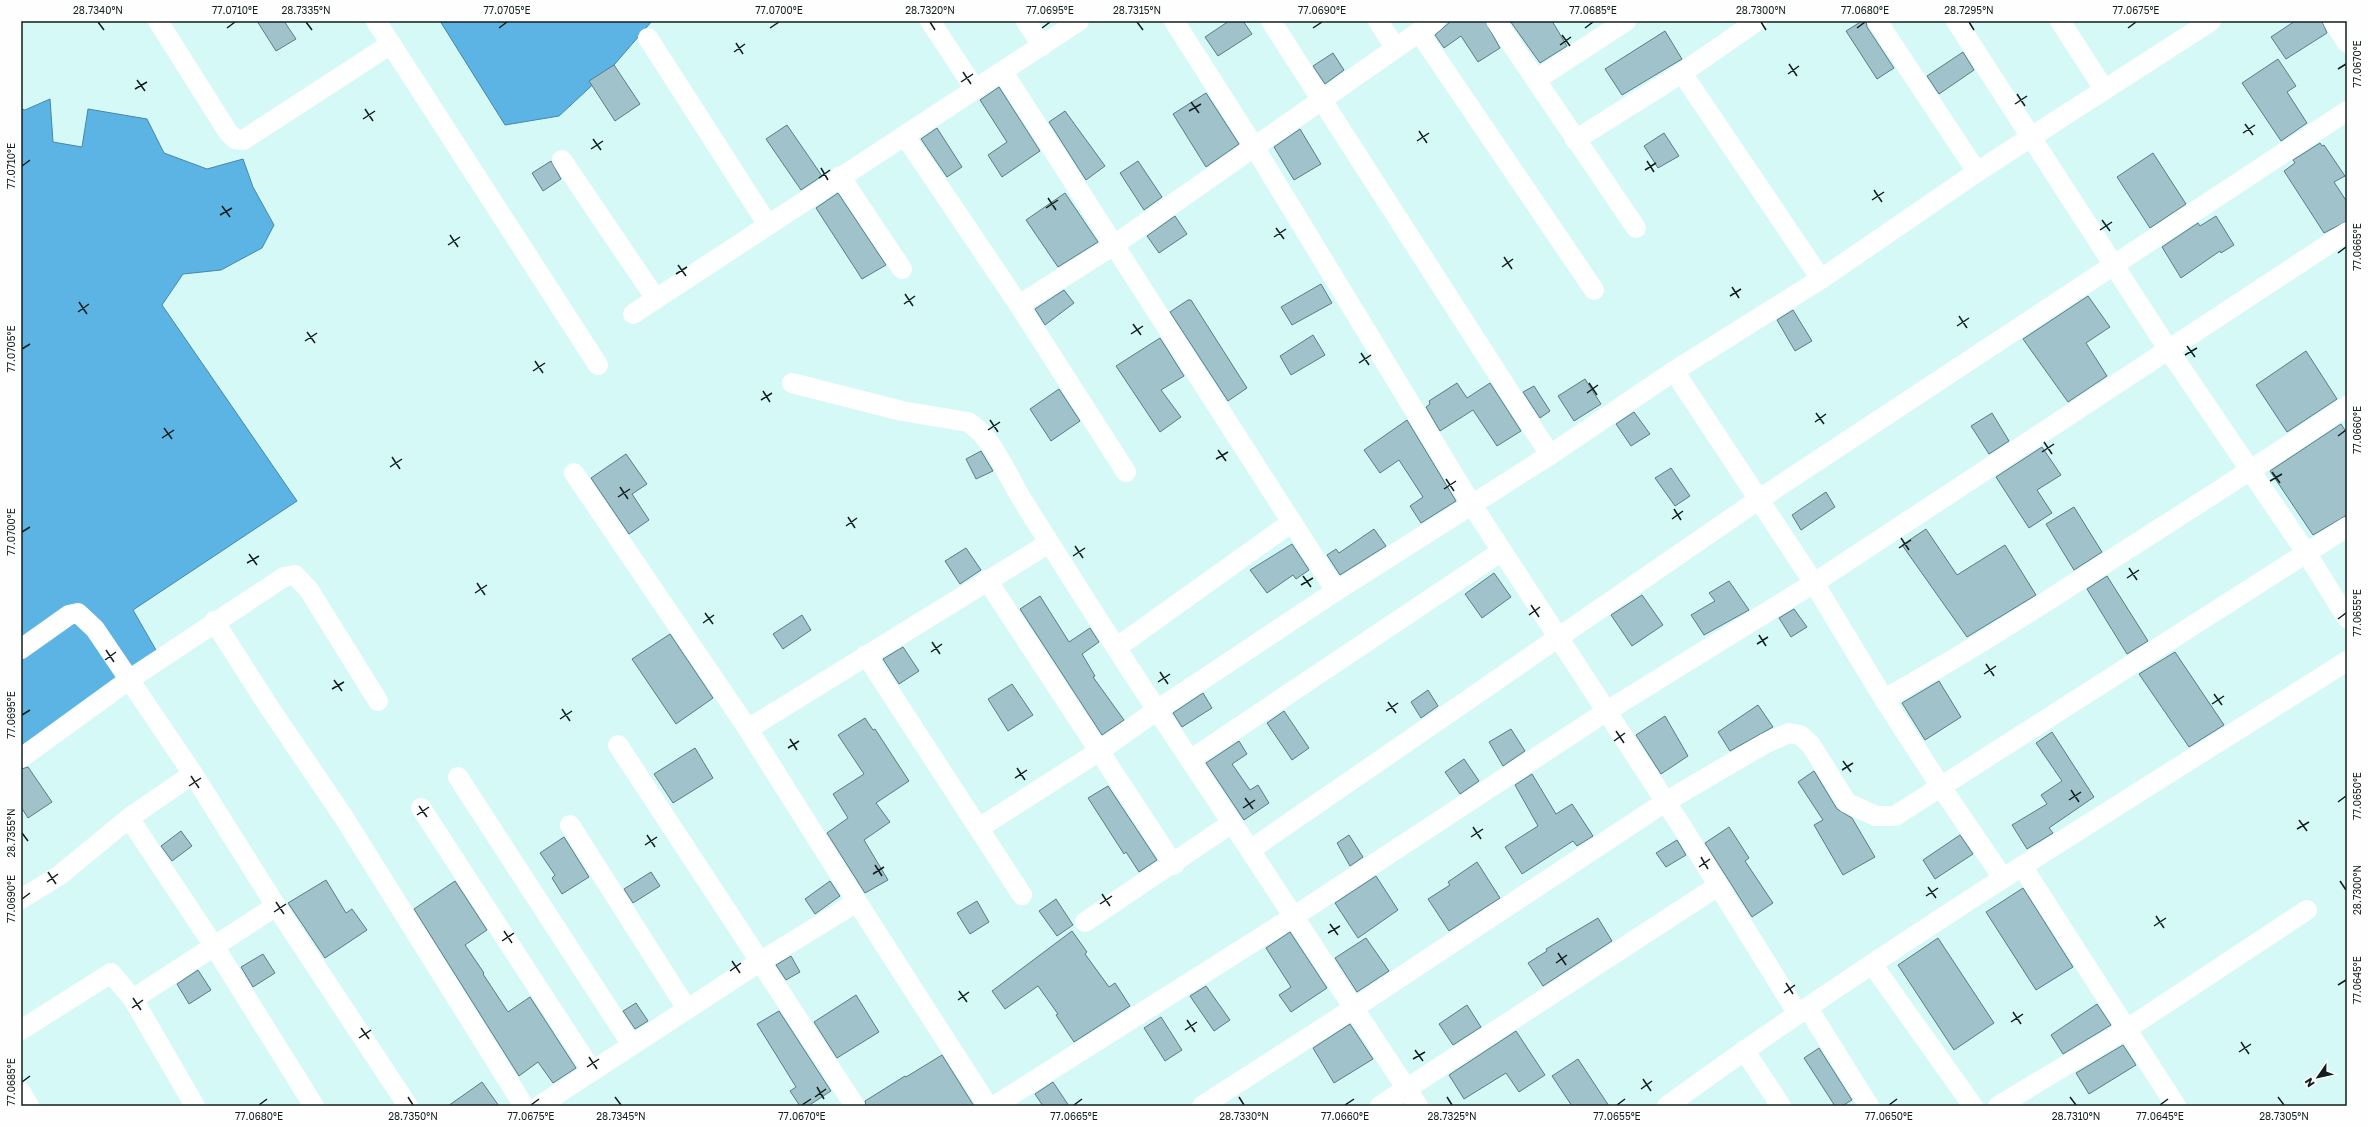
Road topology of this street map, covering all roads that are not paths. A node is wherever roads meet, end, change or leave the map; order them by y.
1 (158, 21) edge
2 (376, 21) edge
3 (930, 21) edge
4 (1026, 21) edge
5 (1079, 21) edge
6 (1174, 21) edge
7 (1271, 21) edge
8 (1378, 21) edge
9 (1496, 21) edge
10 (1626, 21) edge
11 (1757, 21) edge
12 (1877, 21) edge
13 (1956, 21) edge
14 (2060, 21) edge
15 (2211, 21) edge
16 (2333, 21) edge
17 (1427, 26) edge
18 (2187, 27) edge
19 (648, 38) dead end
20 (2347, 43) edge
21 (390, 44) junction
22 (1042, 46) junction
23 (1395, 48) junction
24 (1003, 72) junction
25 (1682, 74) junction
26 (1537, 79) junction
27 (2104, 89) junction
28 (975, 90) junction
29 (1320, 99) junction
30 (2347, 111) edge
31 (905, 136) junction
32 (2031, 136) junction
33 (1575, 140) junction
34 (1255, 148) junction
35 (562, 160) dead end
36 (1977, 172) junction
37 (840, 176) junction
38 (768, 225) junction
39 (1636, 228) dead end
40 (2347, 232) edge
41 (1114, 245) junction
42 (2113, 265) junction
43 (902, 269) dead end
44 (1821, 279) junction
45 (1594, 290) dead end
46 (656, 299) junction
47 (1019, 305) junction
48 (633, 314) dead end
49 (2168, 349) junction
50 (598, 365) dead end
51 (1674, 371) junction
52 (792, 383) dead end
53 (2347, 406) edge
54 (1550, 455) junction
55 (1126, 472) dead end
56 (2250, 472) junction
57 (574, 473) dead end
58 (1758, 500) junction
59 (1472, 504) junction
60 (1292, 522) junction
61 (2347, 527) edge
62 (1049, 543) junction
63 (1502, 551) junction
64 (2307, 554) junction
65 (988, 580) junction
66 (1814, 583) junction
67 (1336, 591) junction
68 (2347, 618) edge
69 (214, 621) junction
70 (1559, 638) junction
71 (1116, 648) junction
72 (21, 649) edge
73 (866, 655) junction
74 (2347, 661) edge
75 (130, 679) junction
76 (1884, 699) junction
77 (378, 701) dead end
78 (1157, 710) junction
79 (1607, 711) junction
80 (748, 729) junction
81 (618, 745) dead end
82 (1098, 752) junction
83 (21, 758) edge
84 (1190, 760) junction
85 (193, 774) junction
86 (458, 777) dead end
87 (1941, 787) junction
88 (1665, 802) junction
89 (421, 808) dead end
90 (129, 818) junction
91 (1232, 823) junction
92 (570, 825) dead end
93 (979, 828) junction
94 (1250, 850) junction
95 (1174, 865) junction
96 (2022, 866) junction
97 (2004, 878) junction
98 (1718, 886) junction
99 (1022, 895) dead end
100 (21, 898) edge
101 (857, 902) junction
102 (276, 906) junction
103 (2307, 910) dead end
104 (1293, 917) junction
105 (1085, 922) dead end
106 (214, 946) junction
107 (761, 961) junction
108 (1872, 964) junction
109 (133, 999) junction
110 (1354, 1008) junction
111 (688, 1009) junction
112 (1803, 1011) junction
113 (2127, 1029) junction
114 (21, 1030) edge
115 (632, 1045) junction
116 (1744, 1050) junction
117 (592, 1071) junction
118 (1406, 1088) junction
119 (21, 1092) edge
120 (29, 1106) edge
121 (195, 1106) edge
122 (314, 1106) edge
123 (408, 1106) edge
124 (524, 1106) edge
125 (539, 1106) edge
126 (854, 1106) edge
127 (988, 1106) edge
128 (994, 1106) edge
129 (1202, 1106) edge
130 (1380, 1106) edge
131 (1418, 1106) edge
132 (1667, 1106) edge
133 (1781, 1106) edge
134 (1869, 1106) edge
135 (1973, 1106) edge
136 (1998, 1106) edge
137 (2176, 1106) edge

1 - 21 street
2 - 21 street
3 - 28 street
4 - 22 street
5 - 22 street
6 - 34 street
7 - 29 street
8 - 23 street
9 - 26 street
10 - 26 street
11 - 25 street
12 - 36 street
13 - 32 street
14 - 27 street
15 - 18 street
16 - 20 street
17 - 23 street
17 - 45 street
18 - 27 street
19 - 38 street
21 - 50 street
22 - 24 street
23 - 29 street
24 - 28 street
24 - 41 street
25 - 33 street
25 - 44 street
26 - 33 street
27 - 32 street
28 - 31 street
29 - 34 street
29 - 54 street
30 - 42 street
31 - 37 street
31 - 47 street
32 - 36 street
32 - 42 street
33 - 39 street
34 - 41 street
34 - 59 street
35 - 46 street
36 - 44 street
37 - 38 street
37 - 43 street
38 - 46 street
40 - 49 street
41 - 47 street
41 - 60 street
42 - 49 street
42 - 58 street
44 - 51 street
46 - 48 street
47 - 55 street
49 - 56 street
49 - 66 street
51 - 54 street
51 - 58 street
52 - 62 street
53 - 56 street
54 - 59 street
56 - 64 street
56 - 76 street
57 - 80 street
58 - 66 street
58 - 70 street
59 - 63 street
59 - 67 street
60 - 67 street
60 - 71 street
61 - 64 street
62 - 65 street
62 - 71 street
63 - 70 street
63 - 84 street
64 - 68 street
64 - 87 street
65 - 73 street
65 - 82 street
66 - 76 street
66 - 79 street
67 - 78 street
69 - 75 street
69 - 77 street
69 - 124 street
70 - 79 street
70 - 94 street
71 - 78 street
72 - 75 street
73 - 80 street
73 - 93 street
74 - 96 street
75 - 83 street
75 - 85 street
76 - 87 street
78 - 82 street
78 - 84 street
79 - 88 street
79 - 104 street
80 - 101 street
81 - 107 street
82 - 93 street
82 - 95 street
84 - 91 street
85 - 90 street
85 - 102 street
86 - 115 street
87 - 88 street
87 - 97 street
88 - 98 street
88 - 110 street
89 - 117 street
90 - 100 street
90 - 106 street
91 - 94 street
91 - 95 street
92 - 111 street
93 - 99 street
94 - 104 street
95 - 105 street
96 - 97 street
96 - 113 street
97 - 108 street
98 - 112 street
98 - 118 street
101 - 107 street
101 - 127 street
102 - 106 street
102 - 123 street
103 - 113 street
104 - 110 street
104 - 128 street
106 - 109 street
106 - 122 street
107 - 111 street
107 - 126 street
108 - 112 street
108 - 135 street
109 - 114 street
109 - 121 street
110 - 118 street
110 - 129 street
111 - 115 street
112 - 116 street
112 - 134 street
113 - 136 street
113 - 137 street
115 - 117 street
116 - 132 street
116 - 133 street
117 - 125 street
118 - 130 street
118 - 131 street
119 - 120 street

